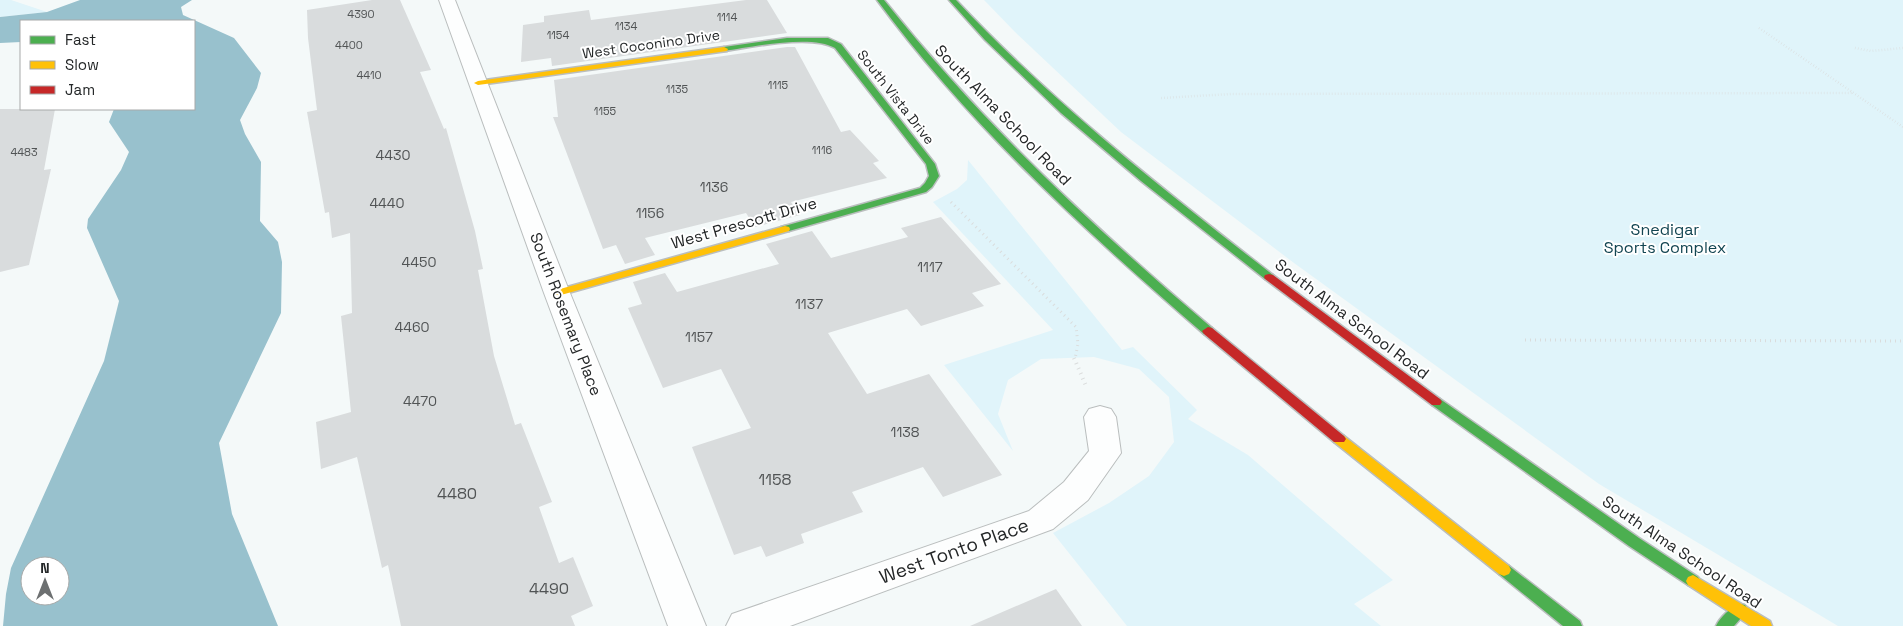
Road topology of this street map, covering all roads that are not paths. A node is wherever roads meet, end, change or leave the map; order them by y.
1 (448, 0) edge
2 (880, 0) edge
3 (952, 0) edge
4 (828, 40) joint
5 (478, 83) junction
6 (931, 181) joint
7 (557, 293) junction
8 (1100, 417) road end
9 (1740, 610) junction
10 (687, 626) edge
11 (745, 626) edge
12 (1574, 626) edge
13 (1724, 626) edge
14 (1764, 626) edge

1 - 5 street, South Rosemary Place
2 - 12 main road, South Alma School Road
3 - 9 main road, South Alma School Road
4 - 5 main road, West Coconino Drive
4 - 6 main road, South Vista Drive
5 - 7 street, South Rosemary Place
6 - 7 main road, West Prescott Drive
7 - 10 street, South Rosemary Place
8 - 11 street, West Tonto Place
9 - 13 main road
9 - 14 main road, South Alma School Road

